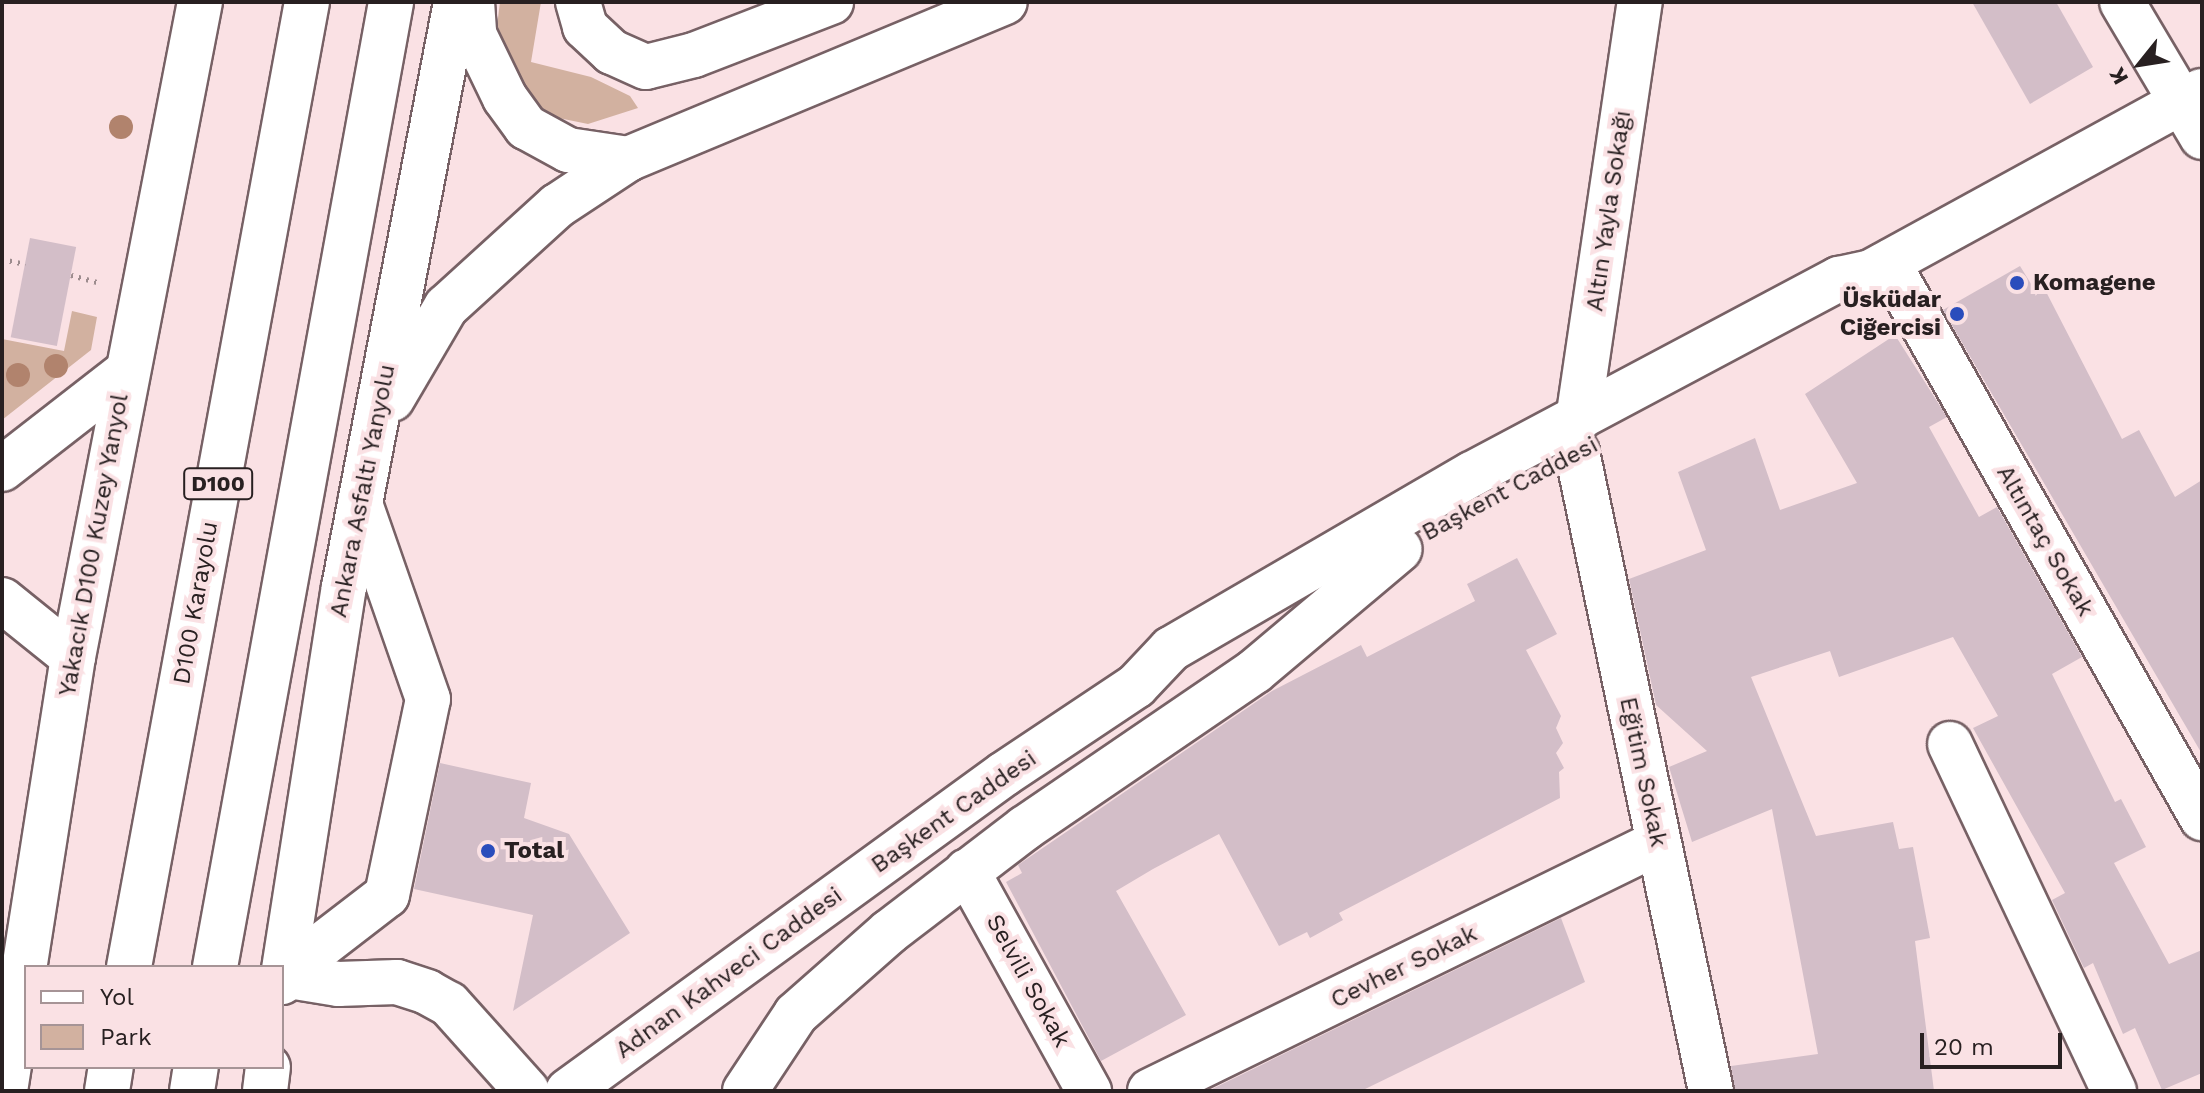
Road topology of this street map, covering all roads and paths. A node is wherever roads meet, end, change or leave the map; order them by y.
1 (200, 2) edge
2 (307, 2) edge
3 (391, 2) edge
4 (456, 2) edge
5 (472, 2) edge
6 (578, 2) edge
7 (831, 2) edge
8 (1005, 2) edge
9 (1640, 2) edge
10 (2122, 2) edge
11 (2195, 111) edge
12 (628, 159) junction
13 (2, 259) edge
14 (25, 264) dead end
15 (1879, 268) junction
16 (124, 374) junction
17 (374, 429) junction
18 (1577, 436) junction
19 (2, 469) edge
20 (360, 504) junction
21 (1400, 549) junction
22 (2, 600) edge
23 (73, 657) junction
24 (1136, 686) junction
25 (1950, 744) dead end
26 (2202, 818) edge
27 (1657, 843) junction
28 (967, 871) junction
29 (851, 884) joint
30 (25, 965) edge
31 (129, 965) edge
32 (215, 965) edge
33 (284, 969) edge
34 (24, 970) edge
35 (284, 974) edge
36 (284, 975) edge
37 (111, 1069) edge
38 (196, 1069) edge
39 (268, 1069) edge
40 (5, 1091) edge
41 (107, 1091) edge
42 (192, 1091) edge
43 (265, 1091) edge
44 (527, 1091) edge
45 (568, 1091) edge
46 (745, 1091) edge
47 (1089, 1091) edge
48 (1150, 1091) edge
49 (1711, 1091) edge
50 (2114, 1091) edge

1 - 16 main road, Yakacık D100 Kuzey Yanyol
2 - 31 main road, D100 Karayolu / D100
3 - 32 main road
4 - 17 main road, Ankara Asfaltı Yanyolu
5 - 12 main road
6 - 7 main road
8 - 12 main road
9 - 18 main road, Altın Yayla Sokağı
10 - 11 main road
11 - 15 main road, Başkent Caddesi
12 - 17 main road
13 - 14 path
15 - 18 main road, Başkent Caddesi
15 - 26 main road, Altıntaç Sokak
16 - 19 main road
16 - 23 main road, Yakacık D100 Kuzey Yanyol
17 - 20 main road, Ankara Asfaltı Yanyolu
18 - 21 main road, Başkent Caddesi
18 - 24 main road, Başkent Caddesi
18 - 27 main road, Eğitim Sokak
20 - 33 main road, Ankara Asfaltı Yanyolu
20 - 35 main road
21 - 24 main road, Başkent Caddesi
21 - 28 main road
22 - 23 main road
23 - 30 main road, Yakacık D100 Kuzey Yanyol
24 - 29 main road, Başkent Caddesi
25 - 50 main road
27 - 48 main road, Cevher Sokak
27 - 49 main road, Eğitim Sokak
28 - 46 main road
28 - 47 main road, Selvili Sokak
29 - 45 main road, Adnan Kahveci Caddesi
34 - 40 main road, Yakacık D100 Kuzey Yanyol
36 - 44 main road
37 - 41 main road
38 - 42 main road
39 - 43 main road

